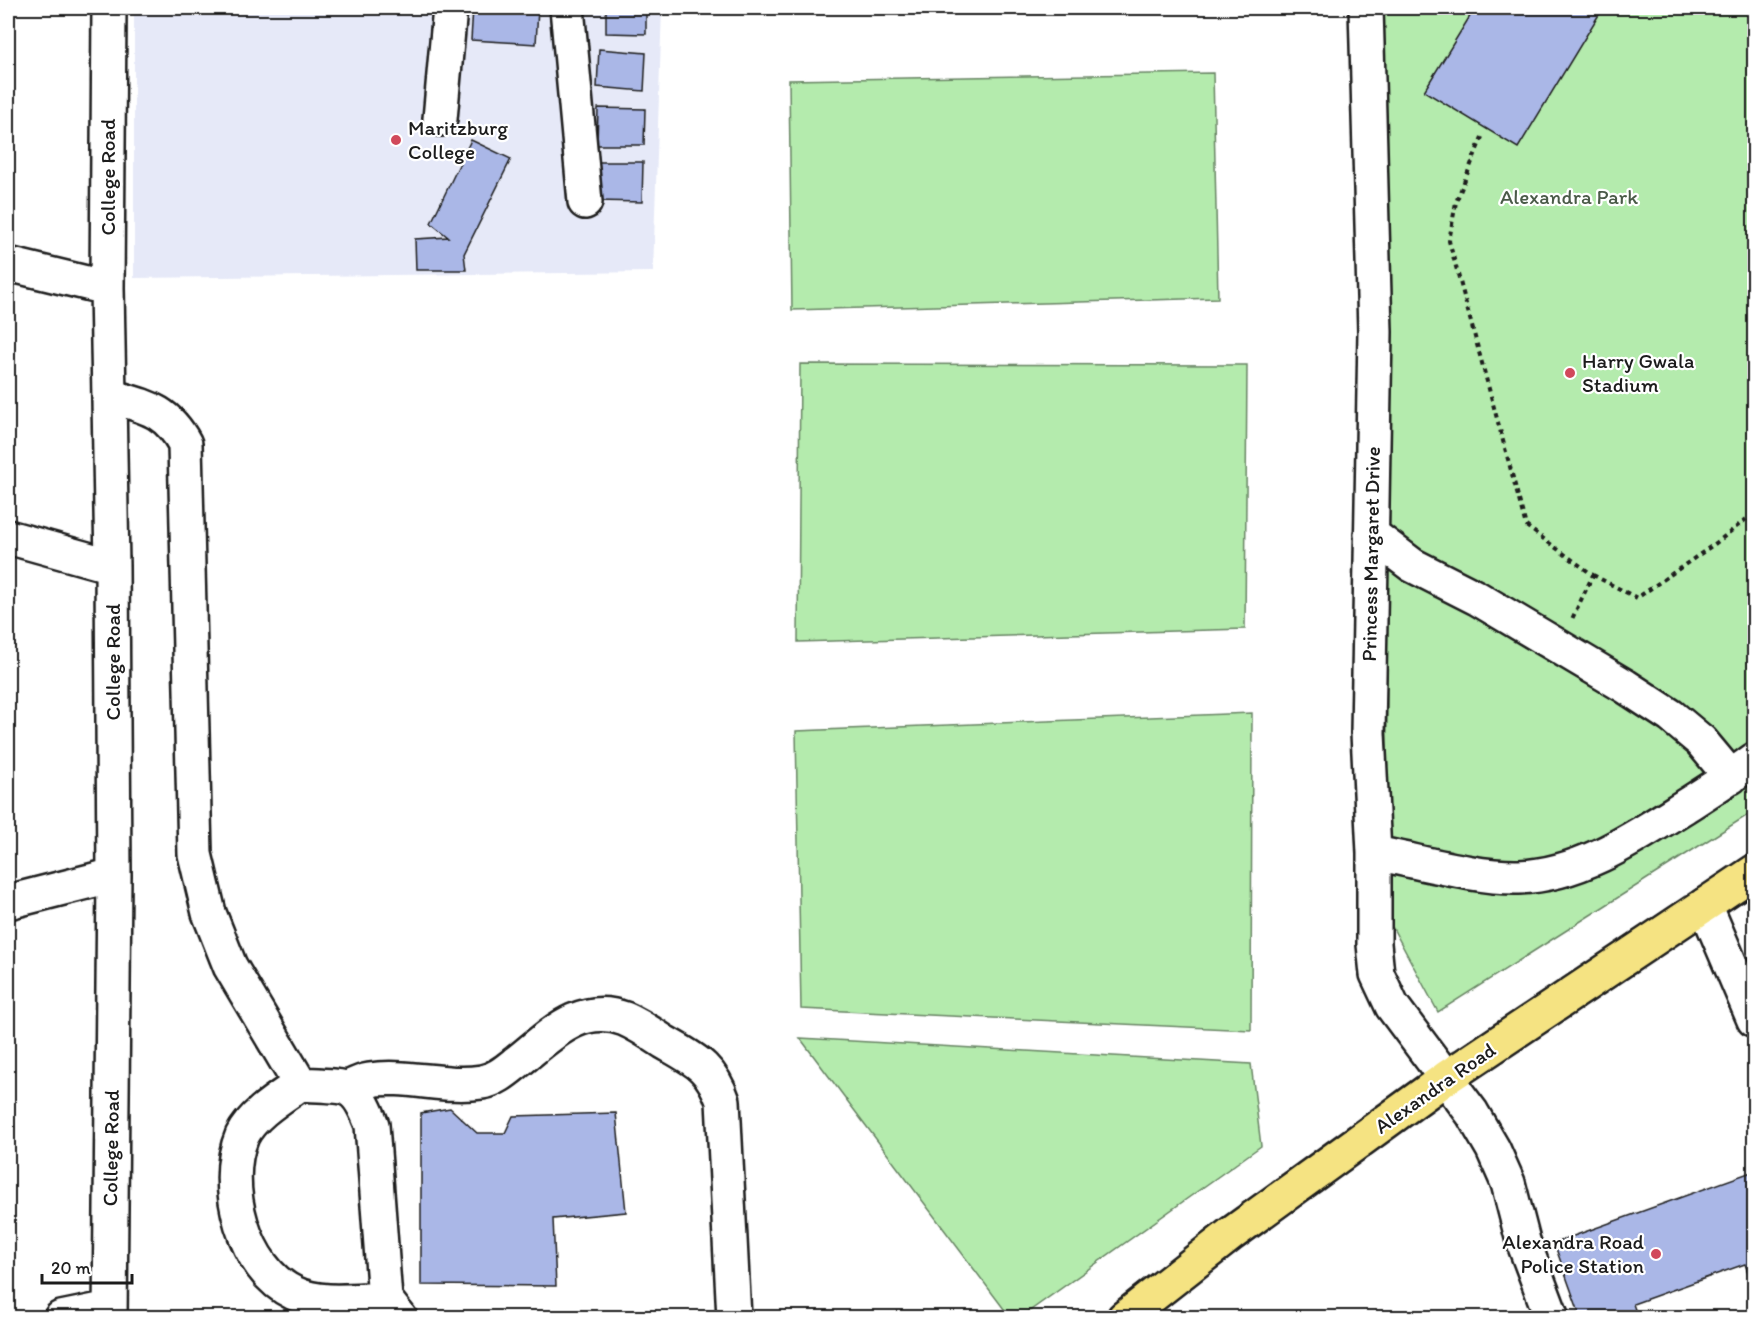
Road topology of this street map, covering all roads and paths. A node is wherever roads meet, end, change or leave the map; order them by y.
1 (109, 8) edge
2 (450, 8) edge
3 (567, 8) edge
4 (1366, 8) edge
5 (440, 119) dead end
6 (1482, 137) dead end
7 (585, 202) dead end
8 (8, 264) edge
9 (107, 288) junction
10 (110, 396) junction
11 (1755, 513) edge
12 (1371, 534) junction
13 (8, 537) edge
14 (112, 566) junction
15 (1593, 575) junction
16 (1559, 645) junction
17 (1743, 769) edge
18 (1374, 853) junction
19 (1755, 872) edge
20 (114, 875) junction
21 (8, 902) edge
22 (1705, 905) junction
23 (1755, 1020) edge
24 (1446, 1078) junction
25 (300, 1084) junction
26 (348, 1088) junction
27 (392, 1308) edge
28 (110, 1313) edge
29 (61, 1317) edge
30 (734, 1317) edge
31 (1124, 1317) edge
32 (1552, 1317) edge

1 - 9 street, College Road
2 - 5 street
3 - 7 street
4 - 12 street, Princess Margaret Drive
6 - 15 path
8 - 9 street
9 - 10 street, College Road
10 - 14 street, College Road
10 - 25 street
11 - 15 path
12 - 16 street
12 - 18 street, Princess Margaret Drive
13 - 14 street
14 - 20 street, College Road
15 - 16 path
16 - 17 street
17 - 18 street
18 - 24 street, Princess Margaret Drive
19 - 22 main road, Alexandra Road
20 - 21 street
20 - 28 street, College Road
22 - 23 street
22 - 24 main road, Alexandra Road
24 - 31 main road, Alexandra Road
24 - 32 street, Princess Margaret Drive
25 - 26 street
25 - 27 street
26 - 27 street
26 - 30 street
28 - 29 street

